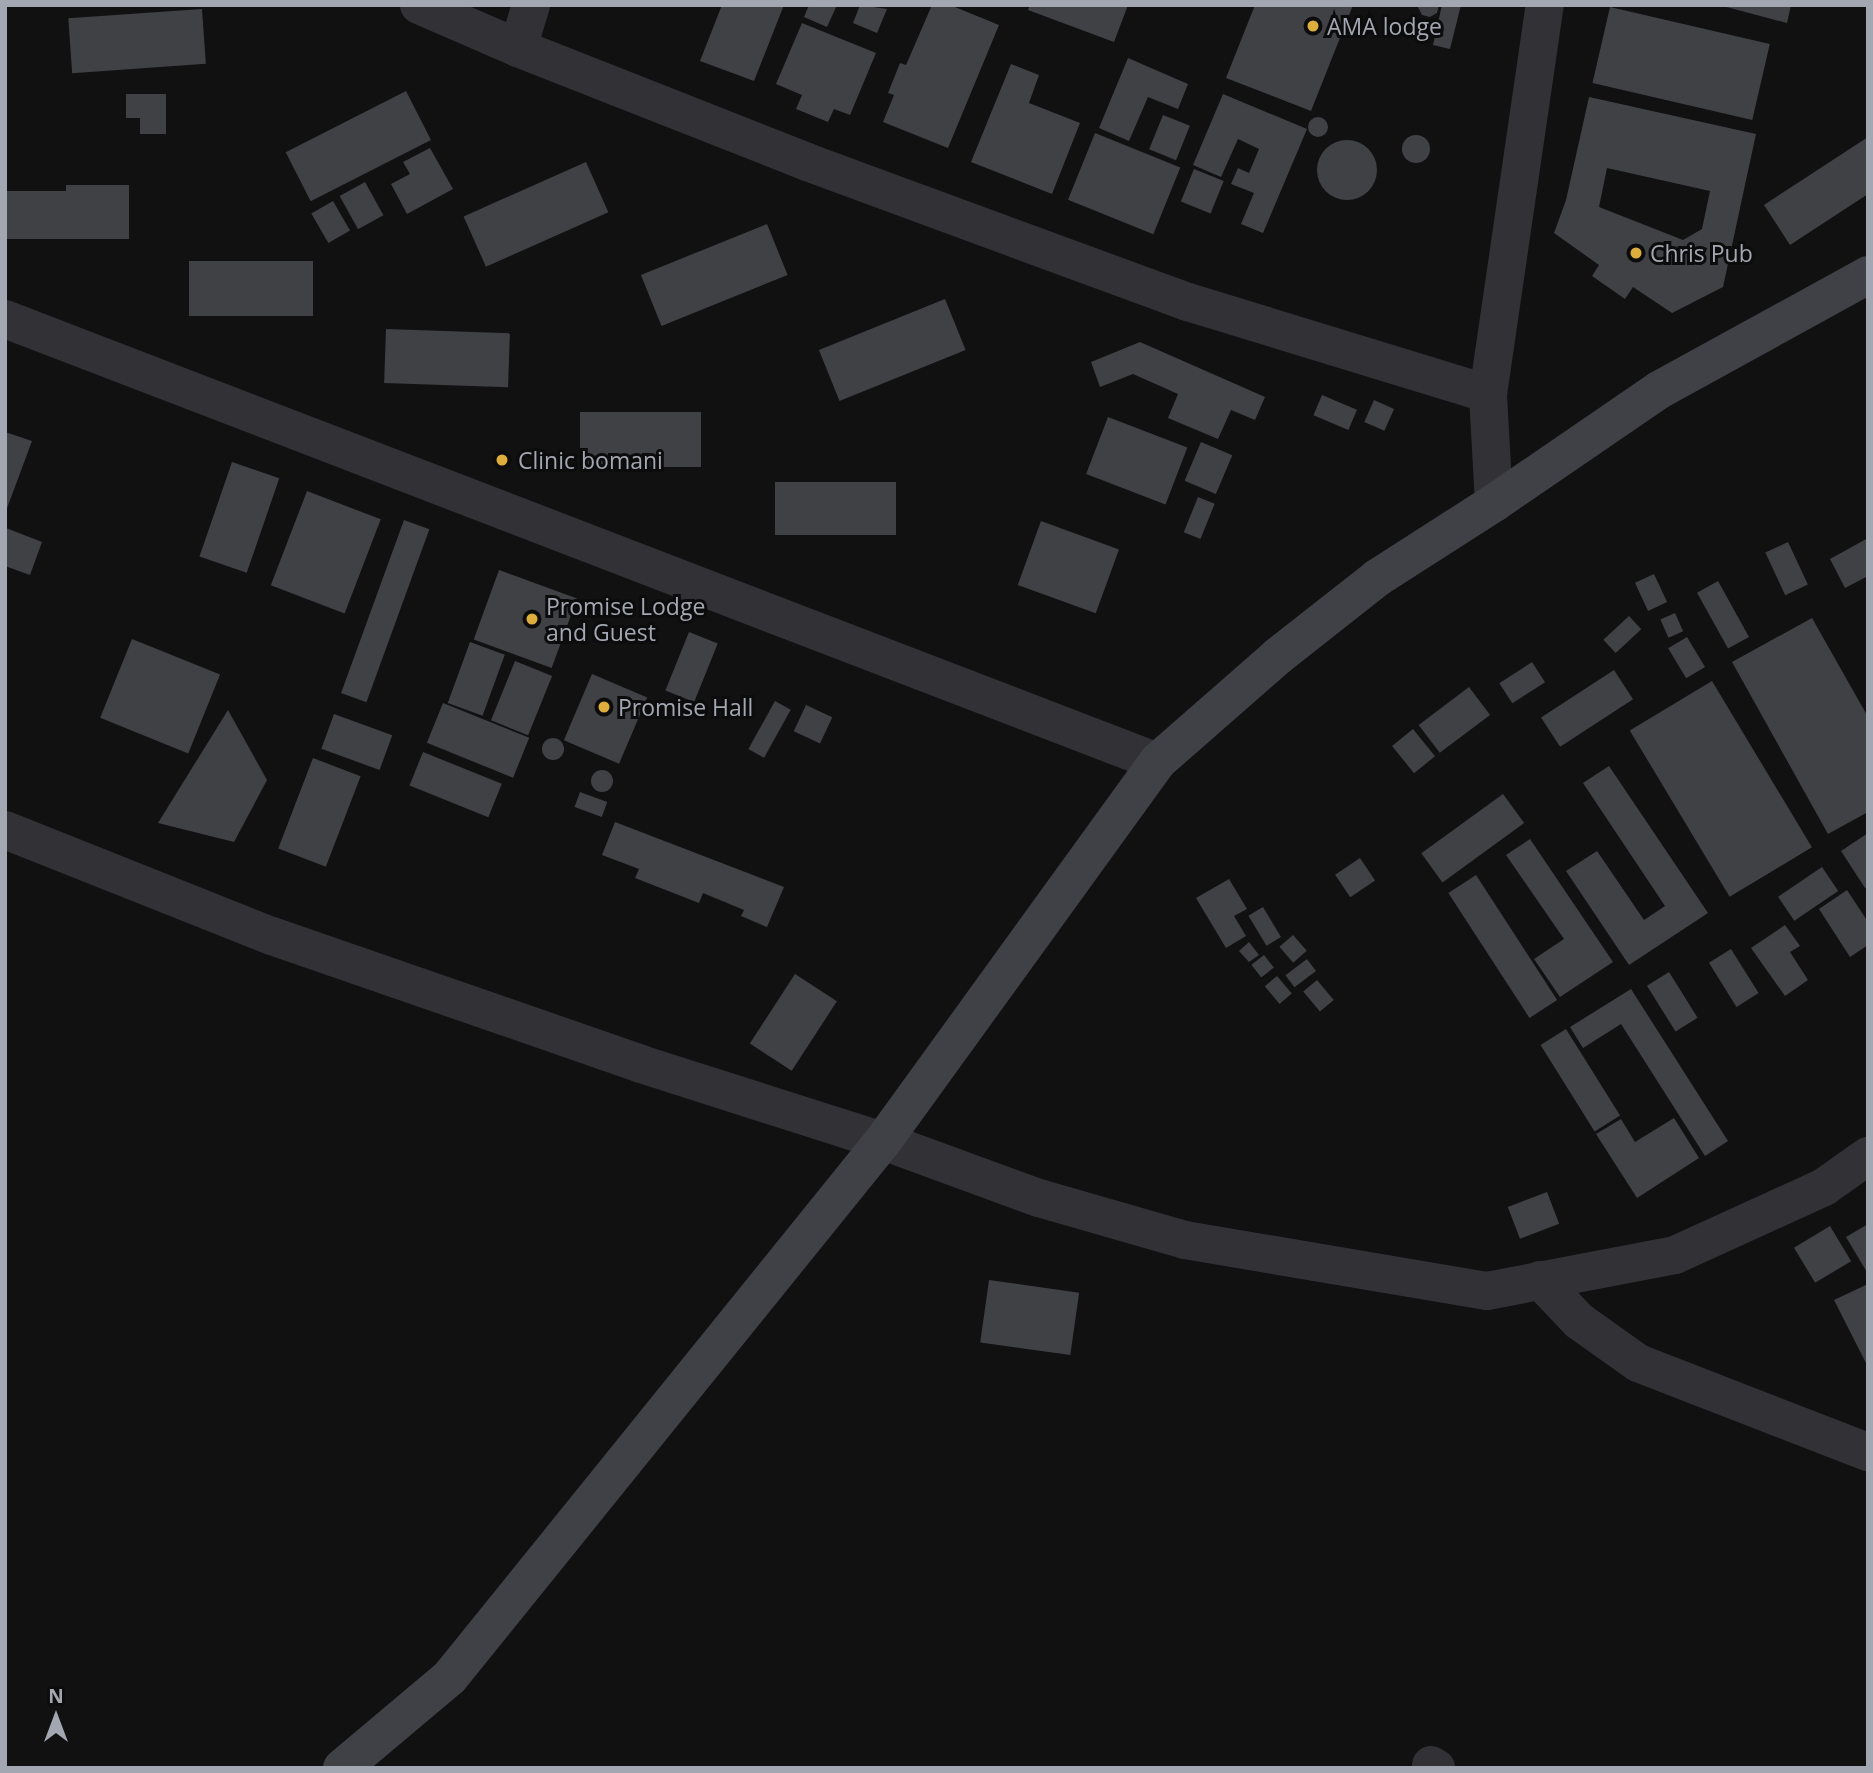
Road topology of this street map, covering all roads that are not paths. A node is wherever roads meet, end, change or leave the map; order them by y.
1 (419, 5) edge
2 (531, 5) edge
3 (1545, 5) edge
4 (518, 48) junction
5 (1868, 275) edge
6 (5, 319) edge
7 (1488, 394) junction
8 (1494, 503) junction
9 (1157, 762) junction
10 (5, 830) edge
11 (883, 1141) junction
12 (1868, 1156) edge
13 (1540, 1280) junction
14 (1868, 1452) edge
15 (342, 1768) edge

1 - 4 street
2 - 4 street
3 - 7 street
4 - 7 street
5 - 8 main road
6 - 9 street
7 - 8 street
8 - 9 main road
9 - 11 main road
10 - 11 street
11 - 13 street
11 - 15 main road
12 - 13 street
13 - 14 street

